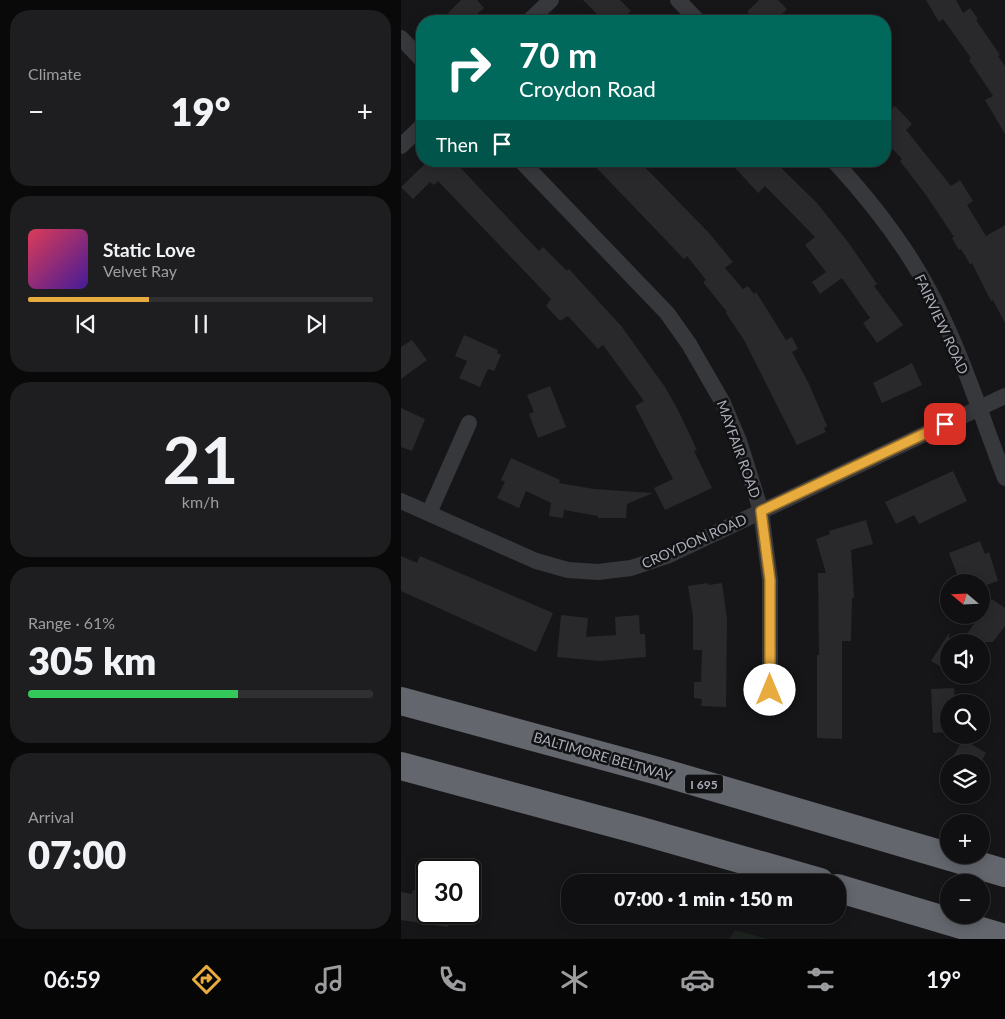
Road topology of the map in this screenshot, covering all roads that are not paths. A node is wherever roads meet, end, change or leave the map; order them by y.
1 (551, 0) edge
2 (678, 0) edge
3 (535, 15) edge
4 (692, 15) edge
5 (401, 38) edge
6 (416, 54) edge
7 (416, 132) edge
8 (401, 146) edge
9 (527, 167) edge
10 (839, 167) edge
11 (1005, 396) edge
12 (979, 408) junction
13 (469, 423) dead end
14 (1005, 478) edge
15 (401, 500) edge
16 (761, 511) junction
17 (429, 513) junction
18 (770, 690) dead end
19 (401, 701) edge
20 (401, 766) edge
21 (1005, 873) edge
22 (791, 874) edge
23 (846, 891) edge
24 (1005, 938) edge

1 - 3 street
2 - 4 street
5 - 6 street
7 - 8 street
9 - 16 street, MAYFAIR ROAD
10 - 12 street, FAIRVIEW ROAD
11 - 12 street, CROYDON ROAD
12 - 14 street, FAIRVIEW ROAD
12 - 16 street, CROYDON ROAD
13 - 17 street
15 - 17 street, CROYDON ROAD
16 - 17 street, CROYDON ROAD
16 - 18 street, MAYFAIR ROAD
19 - 21 highway, BALTIMORE BELTWAY / I 695
20 - 22 highway
23 - 24 highway

